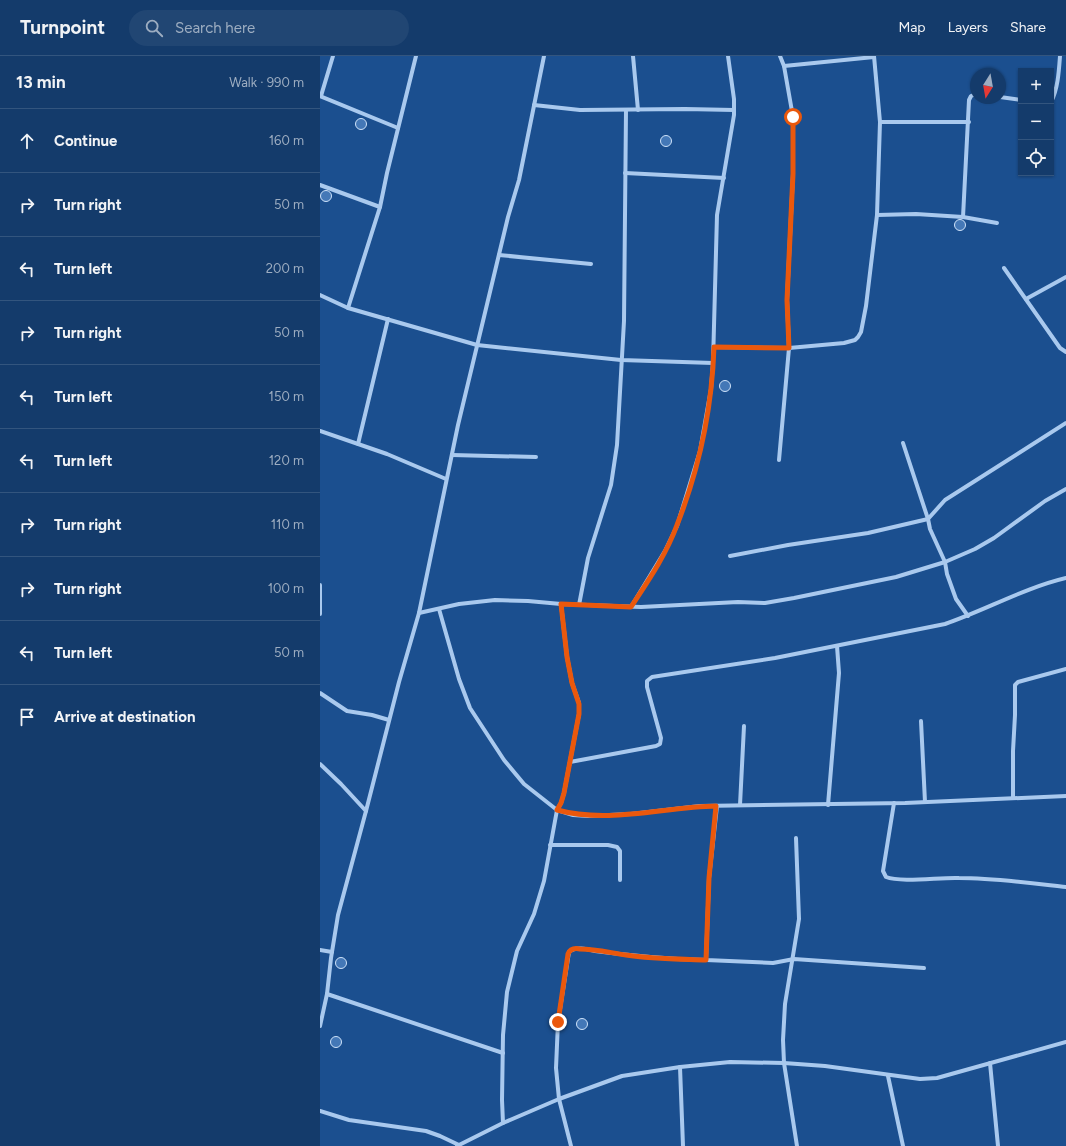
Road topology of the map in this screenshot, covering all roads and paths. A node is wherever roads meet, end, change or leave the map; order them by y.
1 (333, 56) edge
2 (416, 56) edge
3 (544, 56) edge
4 (633, 56) edge
5 (728, 56) edge
6 (780, 56) edge
7 (874, 56) edge
8 (1060, 56) edge
9 (784, 66) junction
10 (320, 96) edge
11 (1054, 96) edge
12 (970, 98) edge
13 (1006, 98) edge
14 (1018, 100) edge
15 (534, 105) junction
16 (626, 110) junction
17 (638, 110) junction
18 (734, 110) junction
19 (880, 122) junction
20 (969, 122) junction
21 (398, 128) junction
22 (625, 172) junction
23 (724, 178) junction
24 (320, 185) edge
25 (380, 207) junction
26 (877, 215) junction
27 (963, 217) junction
28 (997, 223) dead end
29 (499, 254) junction
30 (591, 264) dead end
31 (1004, 268) dead end
32 (1066, 277) edge
33 (320, 295) edge
34 (1026, 299) junction
35 (348, 308) junction
36 (388, 319) junction
37 (477, 345) junction
38 (714, 347) junction
39 (789, 348) junction
40 (1066, 352) edge
41 (621, 360) junction
42 (713, 363) junction
43 (1066, 423) edge
44 (320, 431) edge
45 (903, 443) dead end
46 (358, 444) junction
47 (452, 455) junction
48 (536, 457) dead end
49 (779, 460) dead end
50 (446, 479) junction
51 (1066, 490) edge
52 (928, 519) junction
53 (730, 556) dead end
54 (945, 562) junction
55 (1066, 578) edge
56 (320, 585) edge
57 (561, 604) junction
58 (580, 605) junction
59 (631, 607) junction
60 (439, 609) junction
61 (419, 613) junction
62 (320, 614) edge
63 (968, 616) junction
64 (837, 646) junction
65 (1066, 670) edge
66 (320, 693) edge
67 (389, 720) junction
68 (921, 721) dead end
69 (744, 726) dead end
70 (570, 762) junction
71 (320, 764) edge
72 (1066, 796) edge
73 (1014, 798) junction
74 (925, 802) junction
75 (894, 803) junction
76 (740, 805) junction
77 (828, 805) junction
78 (716, 806) junction
79 (557, 810) junction
80 (366, 811) junction
81 (796, 838) dead end
82 (550, 845) junction
83 (620, 880) dead end
84 (1066, 887) edge
85 (320, 950) edge
86 (332, 952) junction
87 (794, 958) junction
88 (706, 960) junction
89 (924, 968) dead end
90 (327, 994) junction
91 (320, 1026) edge
92 (1066, 1042) edge
93 (503, 1053) junction
94 (784, 1063) junction
95 (990, 1063) junction
96 (680, 1067) junction
97 (888, 1076) junction
98 (559, 1099) junction
99 (320, 1111) edge
100 (503, 1123) junction
101 (458, 1146) edge
102 (571, 1146) edge
103 (684, 1146) edge
104 (797, 1146) edge
105 (903, 1146) edge
106 (998, 1146) edge

1 - 10 street
2 - 21 street
3 - 15 street
4 - 17 street
5 - 18 street
6 - 9 street
7 - 9 street
7 - 19 street
8 - 11 street
9 - 39 street
10 - 21 street
12 - 20 street
13 - 14 street
15 - 16 street
15 - 29 street
16 - 17 street
16 - 22 street
17 - 18 street
18 - 23 street
19 - 20 street
19 - 26 street
20 - 27 street
21 - 25 street
22 - 23 street
22 - 41 street
23 - 38 street
24 - 25 street
25 - 35 street
26 - 27 street
26 - 39 street
27 - 28 street
29 - 30 street
29 - 37 street
31 - 34 street
32 - 34 street
33 - 35 street
34 - 40 street
35 - 36 street
36 - 37 street
36 - 46 street
37 - 41 street
37 - 47 street
38 - 39 street
38 - 42 street
39 - 49 street
41 - 42 street
41 - 58 street
42 - 59 street
43 - 52 street
44 - 46 street
45 - 52 street
46 - 50 street
47 - 48 street
47 - 50 street
50 - 61 street
51 - 54 street
52 - 53 street
52 - 54 street
54 - 59 street
54 - 63 street
55 - 63 street
56 - 62 street
57 - 58 street
57 - 60 street
57 - 70 street
58 - 59 street
60 - 61 street
60 - 79 street
61 - 67 street
63 - 64 street
64 - 70 street
64 - 77 street
65 - 73 street
66 - 67 street
67 - 80 street
68 - 74 street
69 - 76 street
70 - 79 street
71 - 80 street
72 - 73 street
73 - 74 street
74 - 75 street
75 - 77 street
75 - 84 street
76 - 77 street
76 - 78 street
78 - 79 street
78 - 88 street
79 - 82 street
80 - 86 street
81 - 87 street
82 - 83 street
82 - 93 street
85 - 86 street
86 - 90 street
87 - 88 street
87 - 89 street
87 - 94 street
88 - 98 street
90 - 91 street
90 - 93 street
92 - 95 street
93 - 100 street
94 - 96 street
94 - 97 street
94 - 104 street
95 - 97 street
95 - 106 street
96 - 98 street
96 - 103 street
97 - 105 street
98 - 100 street
98 - 102 street
99 - 101 street
100 - 101 street

